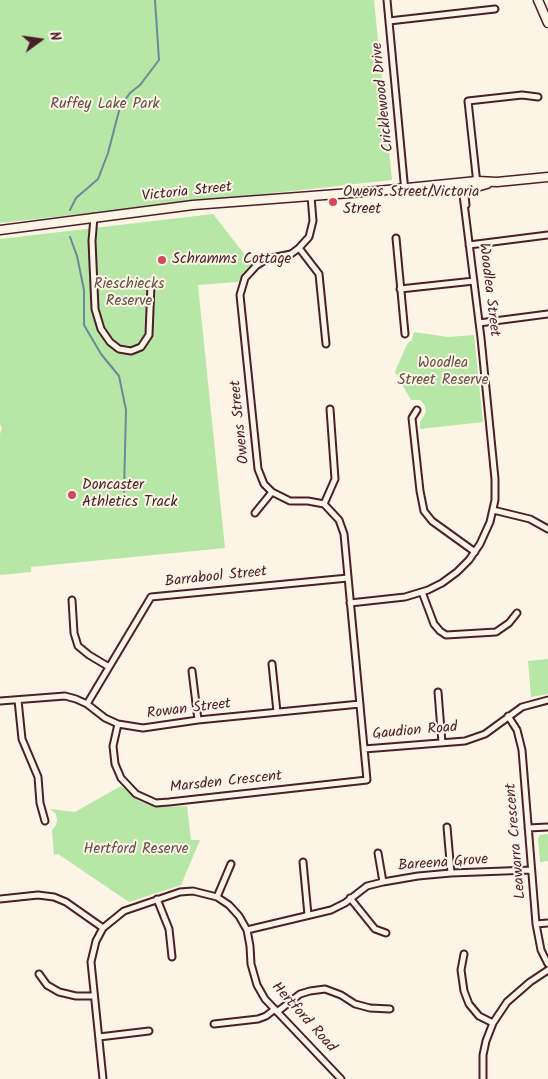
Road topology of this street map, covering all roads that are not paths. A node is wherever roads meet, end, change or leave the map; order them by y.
1 (387, 0) edge
2 (538, 0) edge
3 (495, 9) dead end
4 (389, 21) junction
5 (548, 23) edge
6 (538, 97) dead end
7 (548, 176) edge
8 (477, 184) junction
9 (463, 187) junction
10 (405, 190) junction
11 (311, 196) junction
12 (94, 217) junction
13 (0, 230) edge
14 (548, 235) edge
15 (396, 238) dead end
16 (469, 245) junction
17 (299, 248) junction
18 (474, 281) junction
19 (151, 284) dead end
20 (400, 289) junction
21 (548, 314) edge
22 (479, 323) junction
23 (406, 334) dead end
24 (326, 344) dead end
25 (330, 410) dead end
26 (417, 410) dead end
27 (272, 492) junction
28 (324, 504) junction
29 (493, 510) junction
30 (255, 513) dead end
31 (548, 529) edge
32 (474, 552) junction
33 (348, 578) junction
34 (422, 592) junction
35 (72, 600) dead end
36 (350, 603) junction
37 (517, 613) dead end
38 (272, 664) dead end
39 (109, 667) junction
40 (192, 671) dead end
41 (438, 692) dead end
42 (18, 700) junction
43 (548, 700) edge
44 (0, 701) edge
45 (87, 704) junction
46 (360, 704) junction
47 (277, 712) junction
48 (508, 716) junction
49 (198, 720) junction
50 (118, 724) junction
51 (442, 743) junction
52 (364, 749) junction
53 (45, 821) dead end
54 (447, 827) dead end
55 (548, 827) edge
56 (528, 828) junction
57 (378, 853) dead end
58 (303, 862) dead end
59 (231, 864) dead end
60 (531, 870) junction
61 (451, 873) junction
62 (383, 882) junction
63 (217, 897) junction
64 (350, 898) junction
65 (0, 899) edge
66 (157, 899) junction
67 (308, 915) junction
68 (548, 923) edge
69 (536, 924) junction
70 (103, 928) junction
71 (248, 930) junction
72 (386, 933) dead end
73 (464, 954) dead end
74 (172, 957) dead end
75 (548, 964) edge
76 (548, 970) edge
77 (39, 974) dead end
78 (94, 996) junction
79 (390, 1008) dead end
80 (276, 1011) junction
81 (493, 1023) junction
82 (214, 1024) dead end
83 (149, 1031) dead end
84 (98, 1037) junction
85 (103, 1079) edge
86 (341, 1079) edge
87 (483, 1079) edge

1 - 4 street, Cricklewood Drive
2 - 5 main road
3 - 4 street
4 - 10 street, Cricklewood Drive
6 - 8 street
7 - 8 main road, Victoria Street
8 - 9 main road, Victoria Street
9 - 10 main road, Victoria Street
9 - 16 street, Woodlea Street
10 - 11 main road, Victoria Street
11 - 12 main road, Victoria Street
11 - 17 street
12 - 13 main road, Victoria Street
12 - 19 street
14 - 16 street
15 - 20 street
16 - 18 street, Woodlea Street
17 - 24 street
17 - 27 street, Owens Street
18 - 20 street
18 - 22 street, Woodlea Street
20 - 23 street
21 - 22 street
22 - 29 street, Woodlea Street
25 - 28 street
26 - 32 street
27 - 28 street
27 - 30 street
28 - 33 street
29 - 31 street
29 - 32 street, Woodlea Street
32 - 34 street, Woodlea Street
33 - 36 street
33 - 39 street, Barrabool Street
34 - 36 street, Woodlea Street
34 - 37 street
35 - 39 street
36 - 46 street
38 - 47 street
39 - 45 street, Barrabool Street
40 - 49 street
41 - 51 street
42 - 44 street, Rowan Street
42 - 45 street, Rowan Street
42 - 53 street
43 - 48 street, Gaudion Road
45 - 50 street, Rowan Street
46 - 47 street, Rowan Street
46 - 52 street
47 - 49 street, Rowan Street
48 - 51 street, Gaudion Road
48 - 56 street, Leawarra Crescent
49 - 50 street, Rowan Street
50 - 52 street, Marsden Crescent
51 - 52 street, Gaudion Road
54 - 61 street
55 - 56 street
56 - 60 street, Leawarra Crescent
57 - 62 street
58 - 67 street
59 - 63 street
60 - 61 street, Bareena Grove
60 - 69 street, Leawarra Crescent
61 - 62 street, Bareena Grove
62 - 64 street, Bareena Grove
63 - 66 street
63 - 71 street
64 - 67 street, Bareena Grove
64 - 72 street
65 - 70 street
66 - 70 street
66 - 74 street
67 - 71 street, Bareena Grove
68 - 69 street
69 - 75 street, Leawarra Crescent
70 - 78 street
71 - 80 street, Hertford Road
73 - 81 street
76 - 81 street
77 - 78 street
78 - 84 street
79 - 80 street
80 - 82 street
80 - 86 street, Hertford Road
81 - 87 street
83 - 84 street
84 - 85 street

